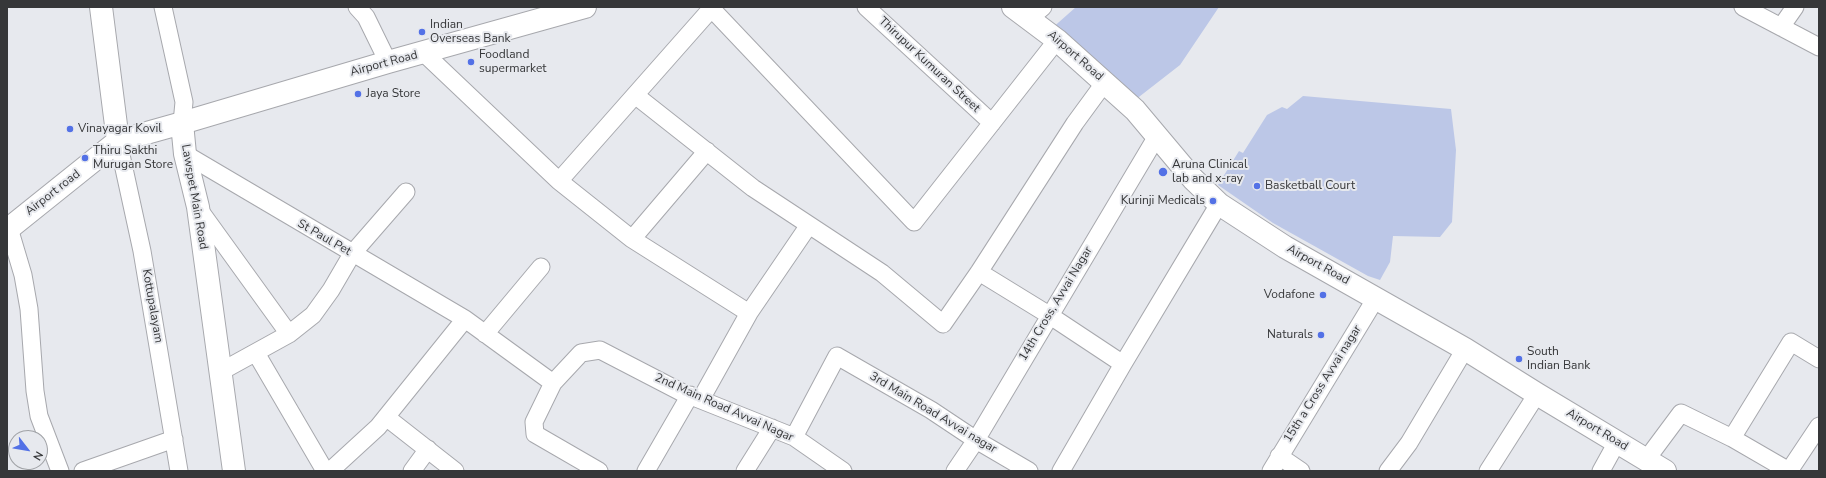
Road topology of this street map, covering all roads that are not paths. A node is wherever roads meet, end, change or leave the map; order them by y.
1 (101, 7) edge
2 (163, 7) edge
3 (357, 7) edge
4 (586, 7) edge
5 (866, 7) edge
6 (1743, 7) edge
7 (1795, 7) edge
8 (710, 8) edge
9 (1029, 11) edge
10 (552, 12) edge
11 (1781, 27) junction
12 (1057, 40) junction
13 (1819, 47) edge
14 (424, 53) junction
15 (388, 62) junction
16 (1105, 82) junction
17 (635, 94) junction
18 (182, 123) junction
19 (992, 123) junction
20 (1157, 136) junction
21 (118, 141) junction
22 (707, 152) junction
23 (185, 154) junction
24 (559, 180) junction
25 (406, 192) dead end
26 (1219, 204) junction
27 (198, 207) junction
28 (809, 225) junction
29 (8, 229) edge
30 (632, 239) junction
31 (352, 254) junction
32 (541, 267) dead end
33 (979, 272) junction
34 (1376, 298) junction
35 (749, 313) junction
36 (1049, 315) junction
37 (465, 319) junction
38 (290, 334) junction
39 (485, 334) junction
40 (1465, 349) junction
41 (256, 353) junction
42 (1819, 359) edge
43 (1123, 364) junction
44 (220, 372) junction
45 (553, 383) junction
46 (1536, 394) junction
47 (696, 397) junction
48 (386, 417) junction
49 (1819, 426) edge
50 (772, 428) junction
51 (794, 437) junction
52 (1732, 438) junction
53 (174, 439) junction
54 (976, 440) junction
55 (1617, 442) junction
56 (428, 449) junction
57 (1279, 456) junction
58 (1646, 460) junction
59 (60, 471) edge
60 (83, 471) edge
61 (179, 471) edge
62 (234, 471) edge
63 (325, 471) edge
64 (330, 471) edge
65 (412, 471) edge
66 (455, 471) edge
67 (599, 471) edge
68 (646, 471) edge
69 (745, 471) edge
70 (843, 471) edge
71 (955, 471) edge
72 (1028, 471) edge
73 (1061, 471) edge
74 (1270, 471) edge
75 (1301, 471) edge
76 (1388, 471) edge
77 (1488, 471) edge
78 (1601, 471) edge
79 (1665, 471) edge
80 (1789, 471) edge

1 - 21 street
2 - 18 street
3 - 15 street
4 - 10 street, Airport Road
5 - 19 street, Thirupur Kumuran Street
6 - 11 street
7 - 11 street
8 - 17 street
8 - 19 street
9 - 12 street, Airport Road
10 - 14 street, Airport Road
11 - 13 street
12 - 16 street, Airport Road
12 - 19 street
14 - 15 street, Airport Road
14 - 24 street
15 - 18 street, Airport Road
16 - 20 street, Airport Road
16 - 33 street
17 - 22 street
17 - 24 street
18 - 21 street
18 - 23 street, Lawspet Main Road
20 - 26 street, Airport Road
20 - 36 street, 14th Cross, Avvai Nagar
21 - 29 street, Airport road
21 - 53 street, Kottupalayam
22 - 28 street
22 - 30 street
23 - 27 street, Lawspet Main Road
23 - 31 street, St Paul Pet
24 - 30 street
25 - 31 street
26 - 34 street, Airport Road
26 - 43 street
27 - 38 street
27 - 44 street, Lawspet Main Road
28 - 33 street
28 - 35 street
29 - 59 street
30 - 35 street
31 - 37 street, St Paul Pet
31 - 38 street
32 - 39 street
33 - 36 street
34 - 40 street, Airport Road
34 - 57 street, 15th a Cross Avvai nagar
35 - 47 street
36 - 43 street
36 - 54 street, 14th Cross, Avvai Nagar
37 - 39 street, St Paul Pet
37 - 48 street
38 - 41 street
39 - 45 street, St Paul Pet
40 - 46 street, Airport Road
40 - 76 street
41 - 44 street
41 - 63 street
42 - 52 street
43 - 73 street
44 - 62 street, Lawspet Main Road
45 - 47 street, 2nd Main Road Avvai Nagar
45 - 67 street, 2nd Main Road Avvai Nagar
46 - 55 street, Airport Road
46 - 77 street
47 - 50 street, 2nd Main Road Avvai Nagar
47 - 68 street
48 - 56 street
48 - 64 street
49 - 80 street
50 - 51 street, 2nd Main Road Avvai Nagar
50 - 69 street
51 - 54 street, 3rd Main Road Avvai nagar
51 - 70 street, 2nd Main Road Avvai Nagar
52 - 58 street
52 - 80 street
53 - 60 street
53 - 61 street, Kottupalayam
54 - 71 street, 14th Cross, Avvai Nagar
54 - 72 street, 3rd Main Road Avvai nagar
55 - 58 street, Airport Road
55 - 78 street
56 - 65 street
56 - 66 street
57 - 74 street, 15th a Cross Avvai nagar
57 - 75 street
58 - 79 street, Airport Road

